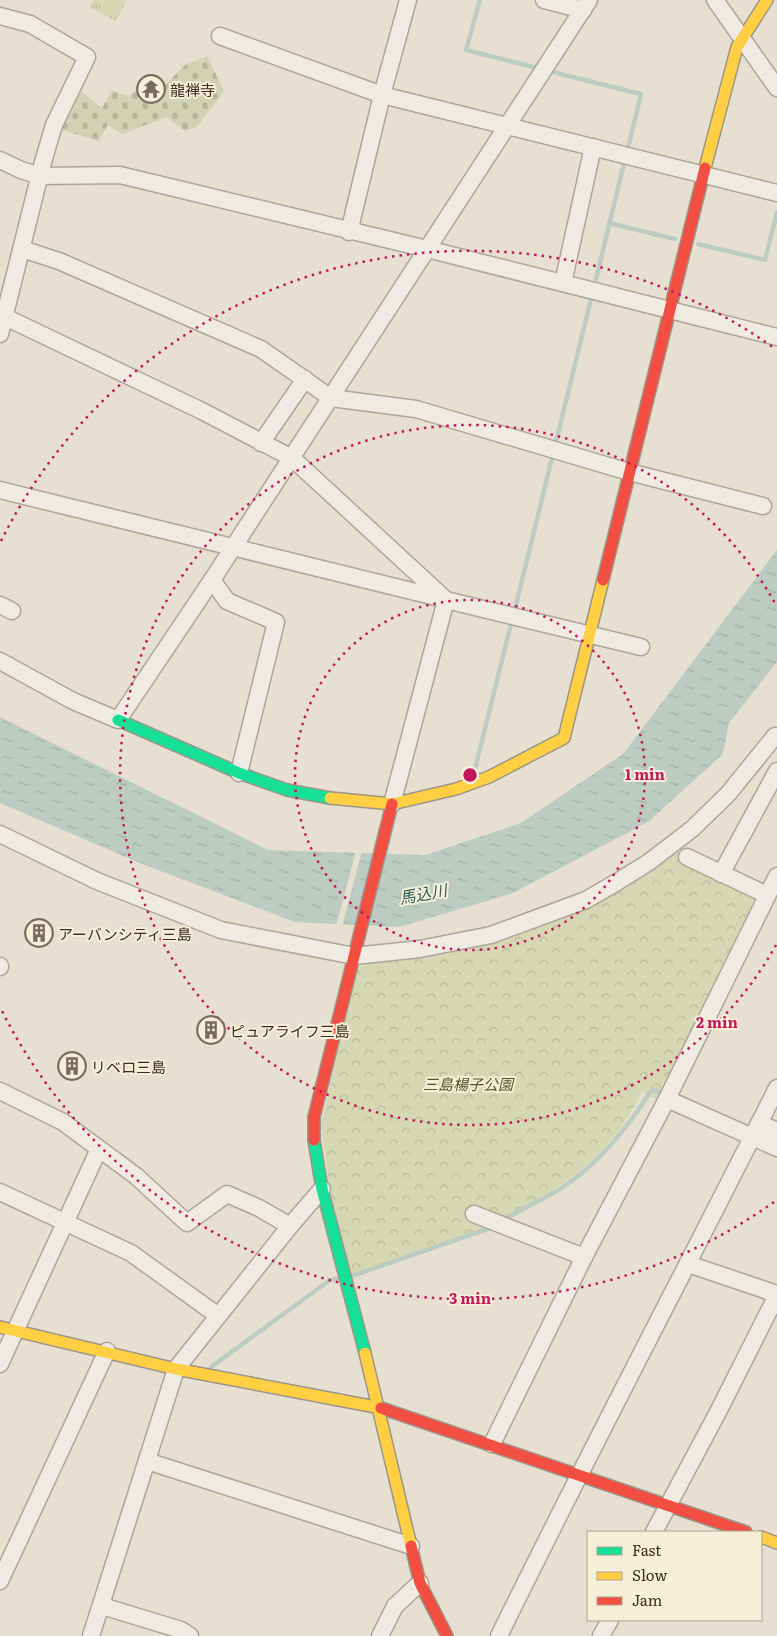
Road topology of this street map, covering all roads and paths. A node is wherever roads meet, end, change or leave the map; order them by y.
1 (408, 0) edge
2 (544, 0) edge
3 (715, 0) edge
4 (767, 0) edge
5 (586, 5) edge
6 (0, 16) edge
7 (220, 36) dead end
8 (742, 38) junction
9 (777, 88) edge
10 (382, 95) junction
11 (509, 126) junction
12 (594, 147) junction
13 (0, 160) edge
14 (703, 174) junction
15 (40, 176) junction
16 (777, 193) edge
17 (349, 232) junction
18 (427, 249) junction
19 (22, 250) junction
20 (563, 283) junction
21 (670, 310) junction
22 (5, 317) junction
23 (0, 334) edge
24 (777, 337) edge
25 (305, 379) junction
26 (331, 398) junction
27 (261, 442) junction
28 (292, 458) junction
29 (629, 472) junction
30 (0, 490) edge
31 (763, 506) dead end
32 (234, 546) junction
33 (212, 580) junction
34 (446, 600) junction
35 (589, 633) junction
36 (641, 648) dead end
37 (0, 661) edge
38 (118, 720) junction
39 (775, 736) dead end
40 (777, 771) edge
41 (239, 773) junction
42 (390, 811) junction
43 (0, 834) edge
44 (687, 857) dead end
45 (721, 874) junction
46 (777, 876) edge
47 (767, 896) junction
48 (354, 951) junction
49 (777, 1088) edge
50 (0, 1091) edge
51 (666, 1100) junction
52 (756, 1130) junction
53 (777, 1131) edge
54 (777, 1148) edge
55 (100, 1149) junction
56 (322, 1189) junction
57 (0, 1192) edge
58 (474, 1214) dead end
59 (64, 1223) junction
60 (290, 1226) junction
61 (584, 1257) junction
62 (688, 1264) junction
63 (777, 1294) edge
64 (217, 1315) junction
65 (8, 1328) edge
66 (107, 1351) junction
67 (0, 1364) edge
68 (176, 1369) junction
69 (379, 1407) junction
70 (492, 1444) junction
71 (147, 1461) junction
72 (578, 1474) junction
73 (668, 1506) junction
74 (655, 1531) edge
75 (743, 1531) edge
76 (762, 1537) edge
77 (777, 1543) edge
78 (410, 1546) junction
79 (0, 1581) edge
80 (420, 1583) junction
81 (102, 1606) junction
82 (609, 1621) edge
83 (91, 1636) edge
84 (190, 1636) edge
85 (380, 1636) edge
86 (447, 1636) edge
87 (499, 1636) edge
88 (601, 1636) edge

1 - 10 street
2 - 5 street
3 - 8 street
4 - 8 street
5 - 11 street
6 - 15 street
7 - 10 street
8 - 9 street
8 - 14 street
10 - 11 street
10 - 17 street
11 - 12 street
11 - 18 street
12 - 14 street
12 - 20 street
13 - 15 street
14 - 16 street
14 - 21 street
15 - 17 street
15 - 19 street
17 - 18 street
18 - 20 street
18 - 26 street
19 - 22 street
19 - 25 street
20 - 21 street
21 - 24 street
21 - 29 street
22 - 23 street
22 - 27 street
25 - 26 street
25 - 27 street
26 - 28 street
26 - 29 street
27 - 28 street
28 - 32 street
28 - 34 street
29 - 31 street
29 - 35 street
30 - 32 street
32 - 33 street
32 - 34 street
33 - 38 street
33 - 41 street
34 - 35 street
34 - 42 street
35 - 36 street
35 - 42 street
37 - 38 street
38 - 41 street
39 - 48 street
40 - 45 street
41 - 42 street
42 - 48 street
43 - 48 street
44 - 45 street
45 - 47 street
46 - 47 street
47 - 51 street
48 - 56 street
49 - 52 street
50 - 55 street
51 - 52 street
51 - 61 street
52 - 53 street
52 - 54 street
52 - 62 street
55 - 59 street
55 - 60 street
56 - 60 street
56 - 69 street
57 - 59 street
58 - 61 street
59 - 64 street
59 - 65 street
60 - 64 street
61 - 70 street
62 - 63 street
62 - 72 street
63 - 73 street
64 - 68 street
65 - 66 street
65 - 67 street
66 - 68 street
66 - 79 street
68 - 69 street
68 - 71 street
69 - 70 street
69 - 78 street
70 - 72 street
71 - 78 street
71 - 81 street
72 - 73 street
72 - 87 street
73 - 74 street
73 - 75 street
76 - 77 street
78 - 80 street
80 - 85 street
80 - 86 street
81 - 83 street
81 - 84 street
82 - 88 street

